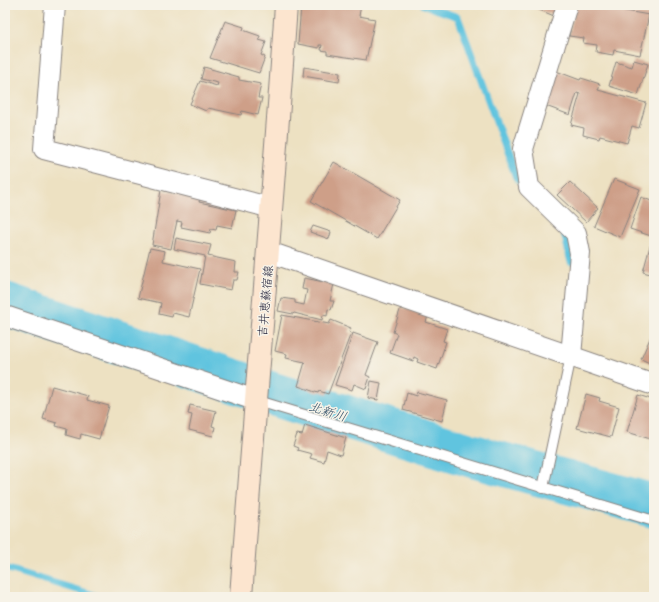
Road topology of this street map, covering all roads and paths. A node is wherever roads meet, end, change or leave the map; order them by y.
1 (55, 5) edge
2 (286, 5) edge
3 (567, 5) edge
4 (272, 208) junction
5 (269, 252) junction
6 (5, 316) edge
7 (571, 356) junction
8 (654, 385) edge
9 (255, 400) junction
10 (543, 488) junction
11 (654, 521) edge
12 (241, 597) edge

1 - 4 street
2 - 4 main road, 吉井恵蘇宿線
3 - 7 street
4 - 5 main road, 吉井恵蘇宿線
5 - 7 street
5 - 9 main road, 吉井恵蘇宿線
6 - 9 street
7 - 8 street
7 - 10 lane
9 - 10 lane
9 - 12 main road, 吉井恵蘇宿線
10 - 11 lane

